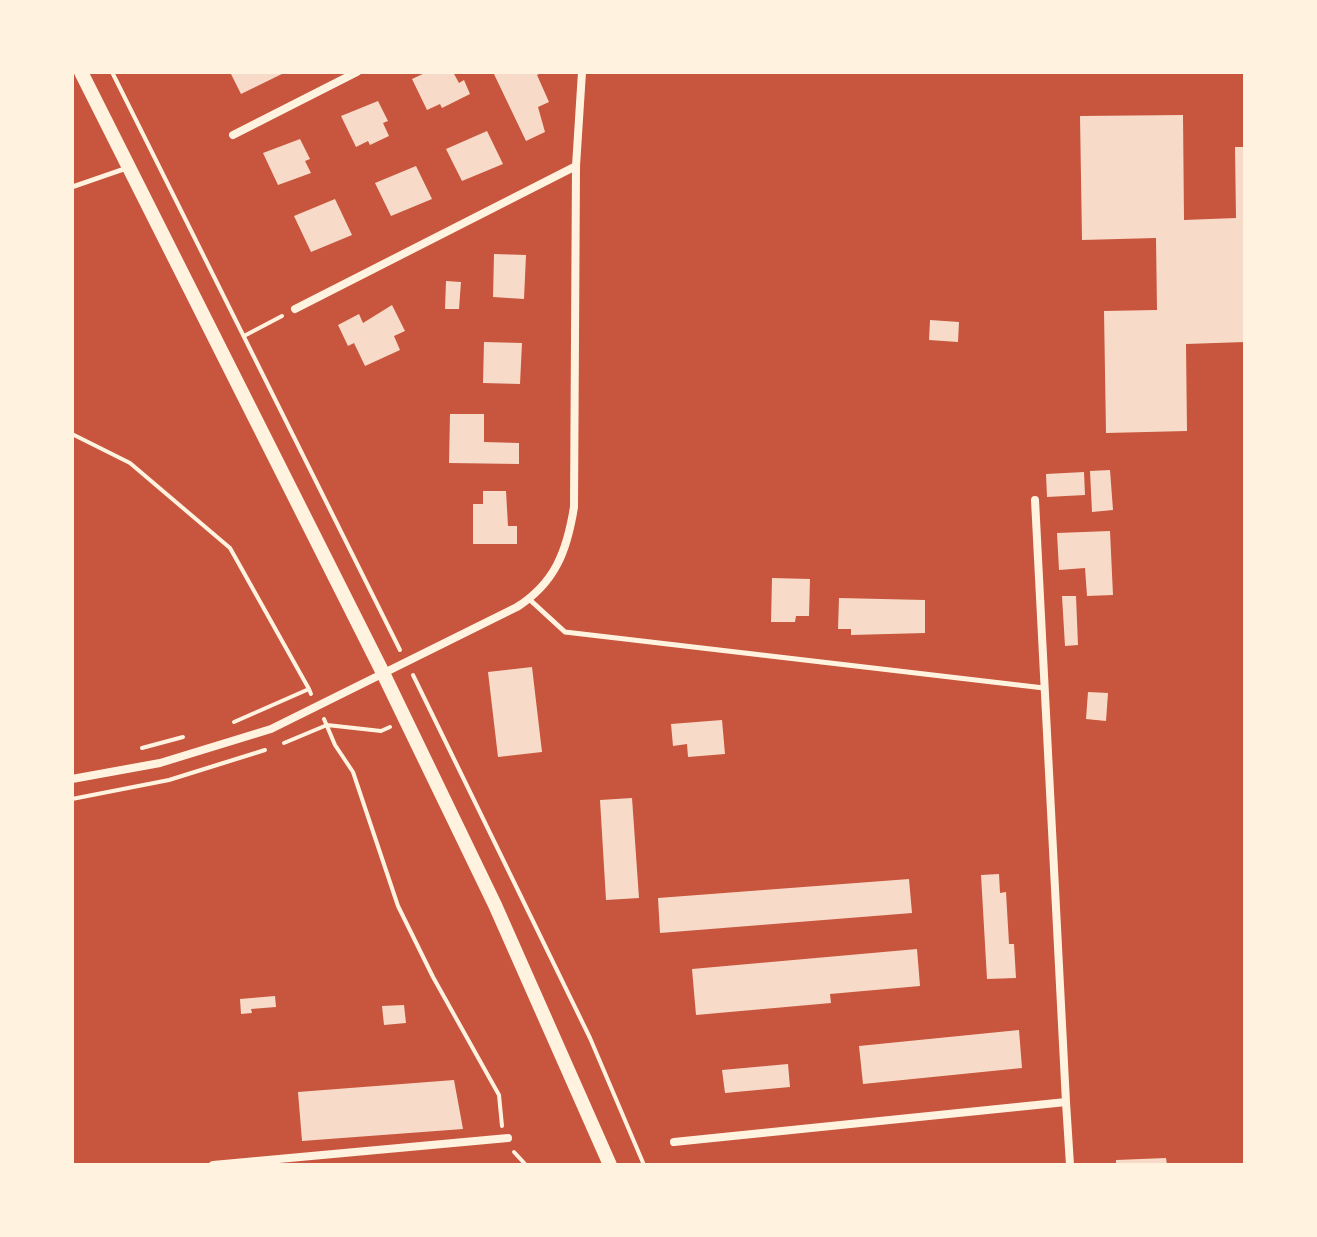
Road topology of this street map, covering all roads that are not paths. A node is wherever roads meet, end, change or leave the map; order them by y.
1 (81, 72) edge
2 (357, 72) edge
3 (582, 72) edge
4 (233, 135) dead end
5 (576, 166) junction
6 (128, 168) junction
7 (72, 187) edge
8 (295, 309) road end
9 (1035, 500) dead end
10 (529, 599) junction
11 (383, 673) junction
12 (1044, 688) junction
13 (72, 779) edge
14 (1066, 1102) junction
15 (508, 1138) road end
16 (674, 1142) dead end
17 (213, 1165) edge
18 (610, 1165) edge
19 (1070, 1165) edge

1 - 6 street
2 - 4 street
3 - 5 street
5 - 8 street
5 - 10 street
6 - 7 lane
6 - 11 street
9 - 12 street
10 - 11 street
10 - 12 lane
11 - 13 street
11 - 18 street
12 - 14 street
14 - 16 street
14 - 19 street
15 - 17 street

